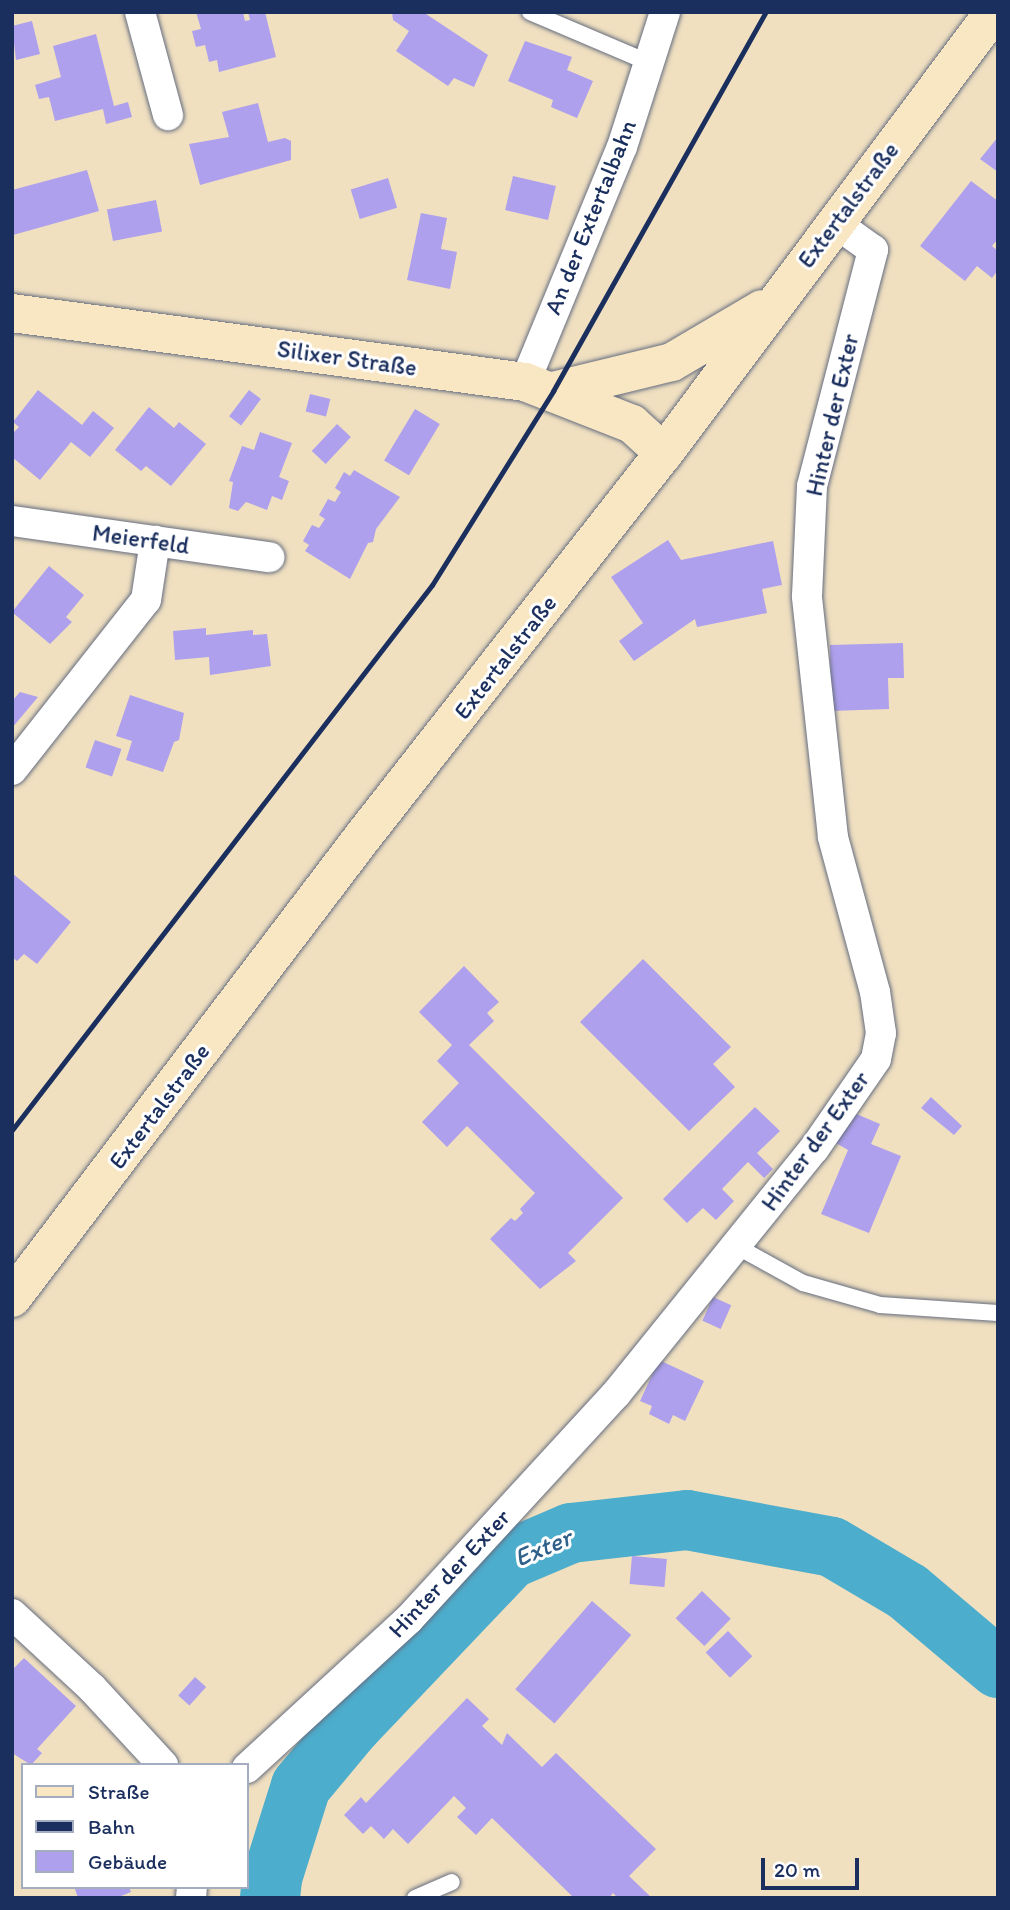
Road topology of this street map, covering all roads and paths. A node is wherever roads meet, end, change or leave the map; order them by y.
1 (140, 12) edge
2 (530, 12) edge
3 (665, 12) edge
4 (994, 12) edge
5 (647, 62) junction
6 (168, 115) dead end
7 (834, 222) junction
8 (776, 301) junction
9 (12, 313) edge
10 (539, 386) junction
11 (664, 453) junction
12 (12, 521) edge
13 (155, 541) junction
14 (269, 557) dead end
15 (12, 770) edge
16 (736, 1246) junction
17 (12, 1298) edge
18 (998, 1313) edge
19 (12, 1614) edge
20 (161, 1763) edge
21 (248, 1767) edge
22 (452, 1882) dead end
23 (415, 1898) edge

1 - 6 street
2 - 5 lane
3 - 5 street, An der Extertalbahn
4 - 7 main road, Extertalstraße
5 - 10 street, An der Extertalbahn
7 - 8 main road, Extertalstraße
7 - 16 street, Hinter der Exter
8 - 10 main road
8 - 11 main road, Extertalstraße
9 - 10 main road, Silixer Straße
10 - 11 main road, Silixer Straße
11 - 17 main road, Extertalstraße
12 - 13 street, Meierfeld
13 - 14 street, Meierfeld
13 - 15 street
16 - 18 lane
16 - 21 street, Hinter der Exter
19 - 20 street
22 - 23 lane

